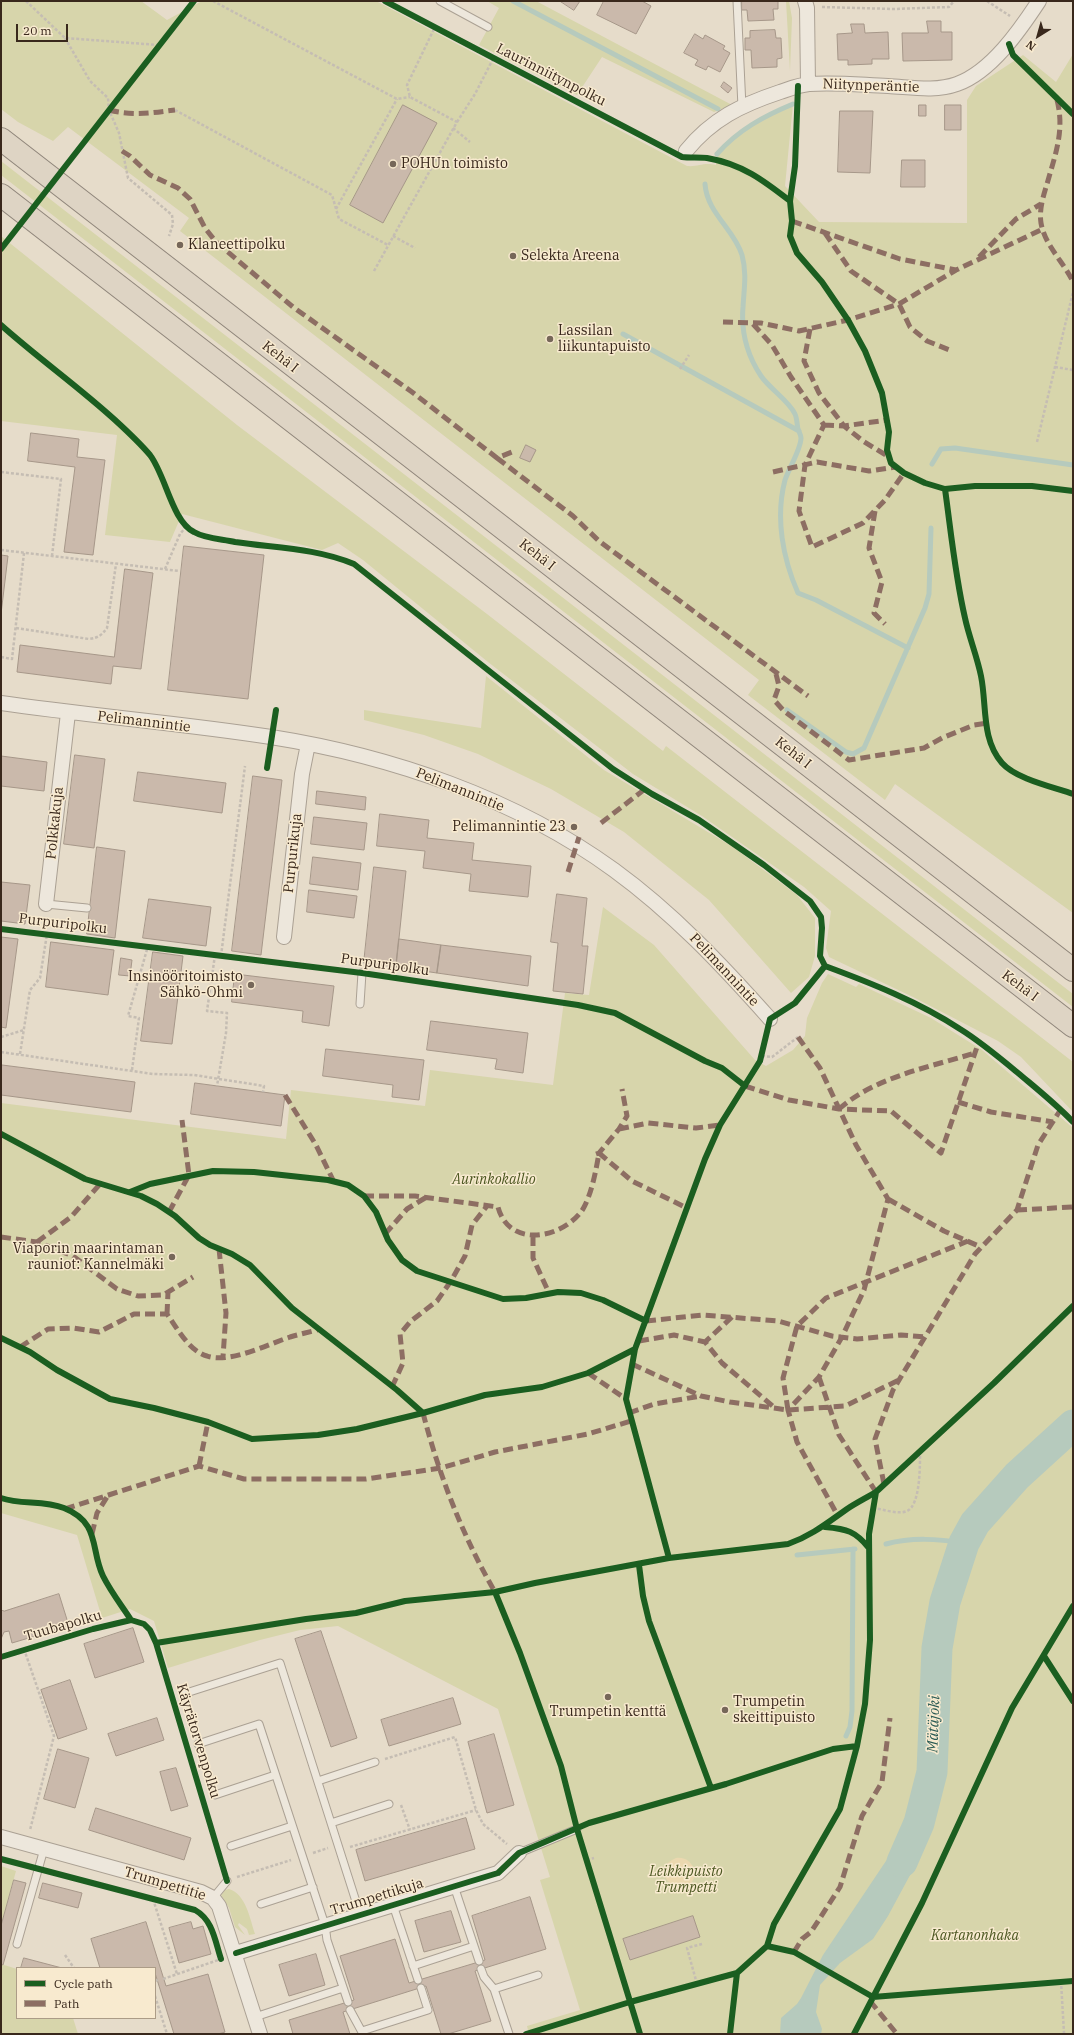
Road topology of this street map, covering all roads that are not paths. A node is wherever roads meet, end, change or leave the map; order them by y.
1 (440, 1) edge
2 (737, 1) edge
3 (1039, 1) edge
4 (806, 4) edge
5 (488, 27) dead end
6 (808, 84) junction
7 (742, 107) junction
8 (1, 139) edge
9 (686, 151) dead end
10 (1, 195) edge
11 (1, 703) edge
12 (68, 712) junction
13 (308, 744) junction
14 (46, 904) joint
15 (87, 908) dead end
16 (284, 937) dead end
17 (1073, 970) edge
18 (362, 974) dead end
19 (360, 1004) dead end
20 (770, 1019) dead end
21 (1073, 1026) edge
22 (183, 1694) dead end
23 (198, 1744) dead end
24 (375, 1762) road end
25 (276, 1775) junction
26 (318, 1781) junction
27 (215, 1795) dead end
28 (389, 1804) road end
29 (331, 1823) junction
30 (292, 1826) junction
31 (577, 1830) road end
32 (1, 1838) edge
33 (231, 1846) dead end
34 (44, 1849) junction
35 (519, 1853) joint
36 (227, 1881) road end
37 (454, 1886) junction
38 (313, 1887) junction
39 (213, 1898) junction
40 (261, 1904) dead end
41 (393, 1905) junction
42 (360, 1914) junction
43 (325, 1925) junction
44 (17, 1944) dead end
45 (474, 1946) junction
46 (236, 1953) junction
47 (479, 1962) dead end
48 (413, 1966) junction
49 (481, 1969) dead end
50 (538, 1975) dead end
51 (418, 1980) dead end
52 (343, 1988) junction
53 (421, 1988) dead end
54 (494, 1989) junction
55 (348, 2002) dead end
56 (350, 2010) dead end
57 (255, 2017) junction
58 (362, 2033) edge
59 (260, 2034) edge
60 (509, 2034) edge

1 - 5 lane
2 - 7 lane
3 - 6 street, Niitynperäntie
4 - 6 street
6 - 7 street, Niitynperäntie
7 - 9 street, Niitynperäntie
8 - 17 highway, Kehä I
10 - 21 highway, Kehä I
11 - 12 street, Pelimannintie
12 - 13 street, Pelimannintie
12 - 14 street, Polkkakuja
13 - 16 street, Purpurikuja
13 - 20 street, Pelimannintie
14 - 15 lane
18 - 19 lane
22 - 26 lane
23 - 25 lane
24 - 26 lane
25 - 27 lane
25 - 30 lane
26 - 29 lane
28 - 29 lane
29 - 42 lane
30 - 33 lane
30 - 38 lane
31 - 35 lane
32 - 34 street, Trumpettitie
34 - 39 street, Trumpettitie
34 - 44 lane
35 - 37 street, Trumpettikuja
36 - 39 lane
37 - 41 street, Trumpettikuja
37 - 45 lane
38 - 40 lane
38 - 43 lane
39 - 46 street, Trumpettitie
41 - 42 street, Trumpettikuja
41 - 48 lane
42 - 43 street, Trumpettikuja
43 - 46 street, Trumpettikuja
43 - 52 lane
45 - 47 lane
45 - 48 lane
46 - 57 street, Trumpettitie
48 - 51 lane
49 - 54 lane
50 - 54 lane
52 - 55 lane
52 - 57 lane
53 - 58 lane
54 - 60 lane
56 - 58 lane
57 - 59 street, Trumpettitie

